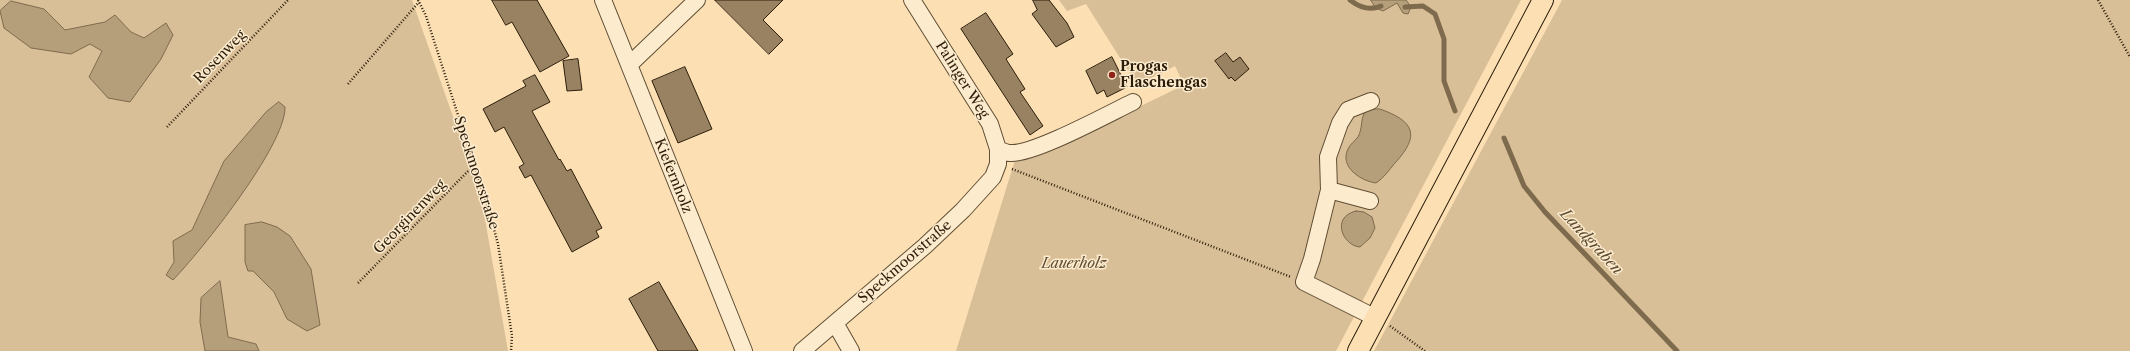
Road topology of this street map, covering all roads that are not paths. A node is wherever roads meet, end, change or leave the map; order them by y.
1 (603, 0) edge
2 (697, 0) edge
3 (912, 0) edge
4 (1543, 0) edge
5 (629, 65) junction
6 (1371, 101) dead end
7 (1133, 102) dead end
8 (998, 157) junction
9 (1329, 190) junction
10 (1370, 201) dead end
11 (1376, 318) junction
12 (835, 323) junction
13 (744, 351) edge
14 (802, 351) edge
15 (851, 351) edge
16 (1358, 351) edge

1 - 5 street, Kiefernholz
2 - 5 street
3 - 8 street, Palinger Weg
4 - 11 main road
5 - 13 street, Kiefernholz
6 - 9 street
7 - 8 street
8 - 12 street, Speckmoorstraße
9 - 10 street
9 - 11 street
11 - 16 main road
12 - 14 street, Speckmoorstraße
12 - 15 street

